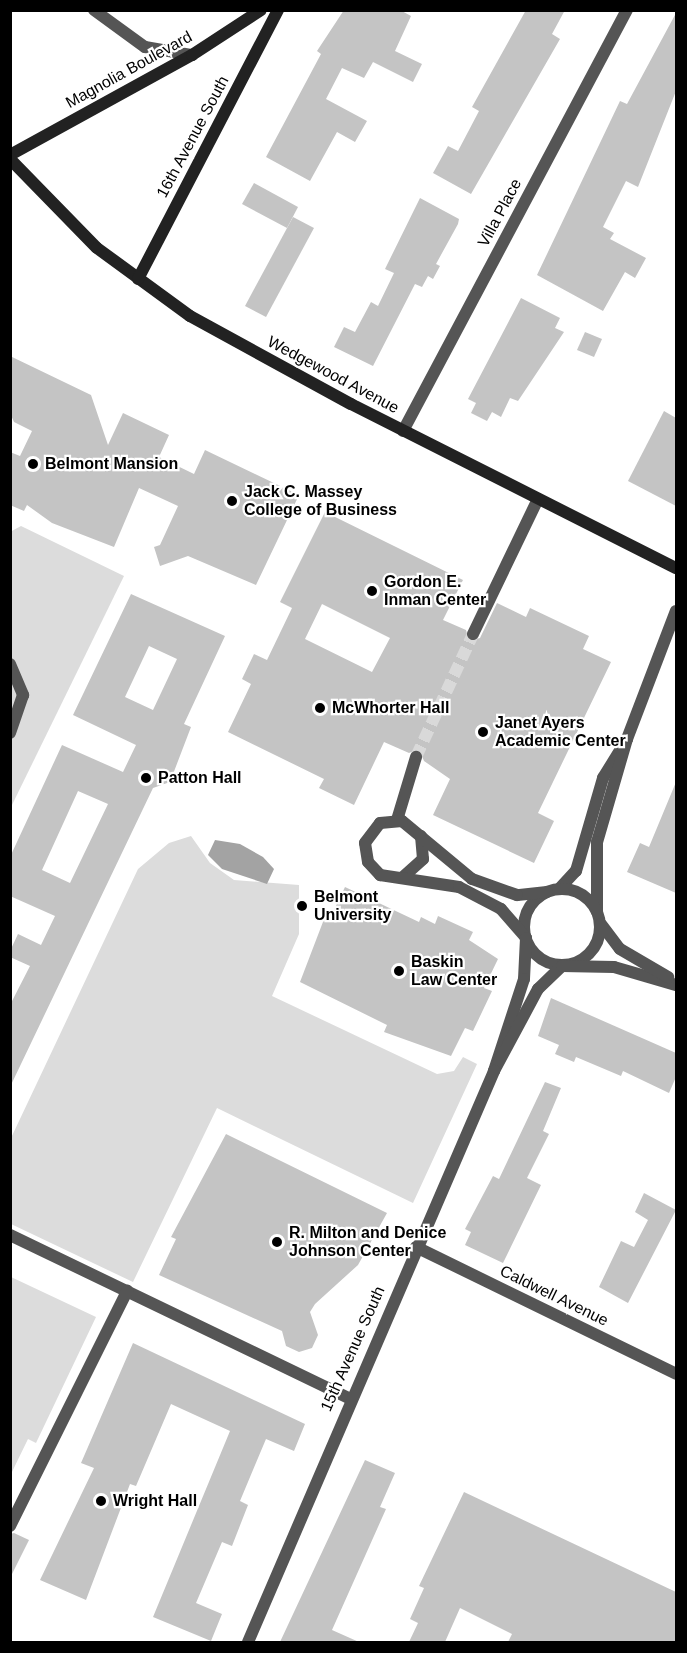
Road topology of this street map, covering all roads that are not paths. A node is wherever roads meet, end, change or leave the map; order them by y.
1 (94, 10) edge
2 (261, 10) edge
3 (278, 10) edge
4 (627, 10) edge
5 (192, 55) junction
6 (10, 155) edge
7 (10, 159) edge
8 (138, 279) junction
9 (403, 431) junction
10 (538, 499) junction
11 (676, 568) edge
12 (676, 611) edge
13 (473, 634) tunnel mouth
14 (10, 664) edge
15 (10, 733) edge
16 (627, 739) junction
17 (416, 757) tunnel mouth
18 (397, 820) junction
19 (416, 829) junction
20 (393, 879) junction
21 (553, 891) junction
22 (598, 916) junction
23 (526, 938) junction
24 (568, 964) junction
25 (676, 984) edge
26 (494, 1071) junction
27 (10, 1235) edge
28 (416, 1247) junction
29 (127, 1292) junction
30 (676, 1374) edge
31 (349, 1398) junction
32 (10, 1526) edge
33 (248, 1642) edge

1 - 5 street
2 - 5 main road, Magnolia Boulevard
3 - 8 main road, 16th Avenue South
4 - 9 street, Villa Place
5 - 6 main road, Magnolia Boulevard
7 - 8 main road, Wedgewood Avenue
8 - 9 main road, Wedgewood Avenue
9 - 10 main road, Wedgewood Avenue
10 - 11 main road, Wedgewood Avenue
10 - 13 street
12 - 16 street
14 - 15 street
16 - 21 street
16 - 22 street
17 - 18 street
18 - 19 street
18 - 20 street
19 - 20 street
19 - 21 street
20 - 23 street
21 - 22 street
21 - 23 street
22 - 24 street
22 - 25 street
23 - 24 street
23 - 26 street, 15th Avenue South
24 - 25 street
24 - 26 street, 15th Avenue South
26 - 28 street, 15th Avenue South
27 - 29 street
28 - 30 street, Caldwell Avenue
28 - 31 street, 15th Avenue South
29 - 31 street
29 - 32 street
31 - 33 street, 15th Avenue South

